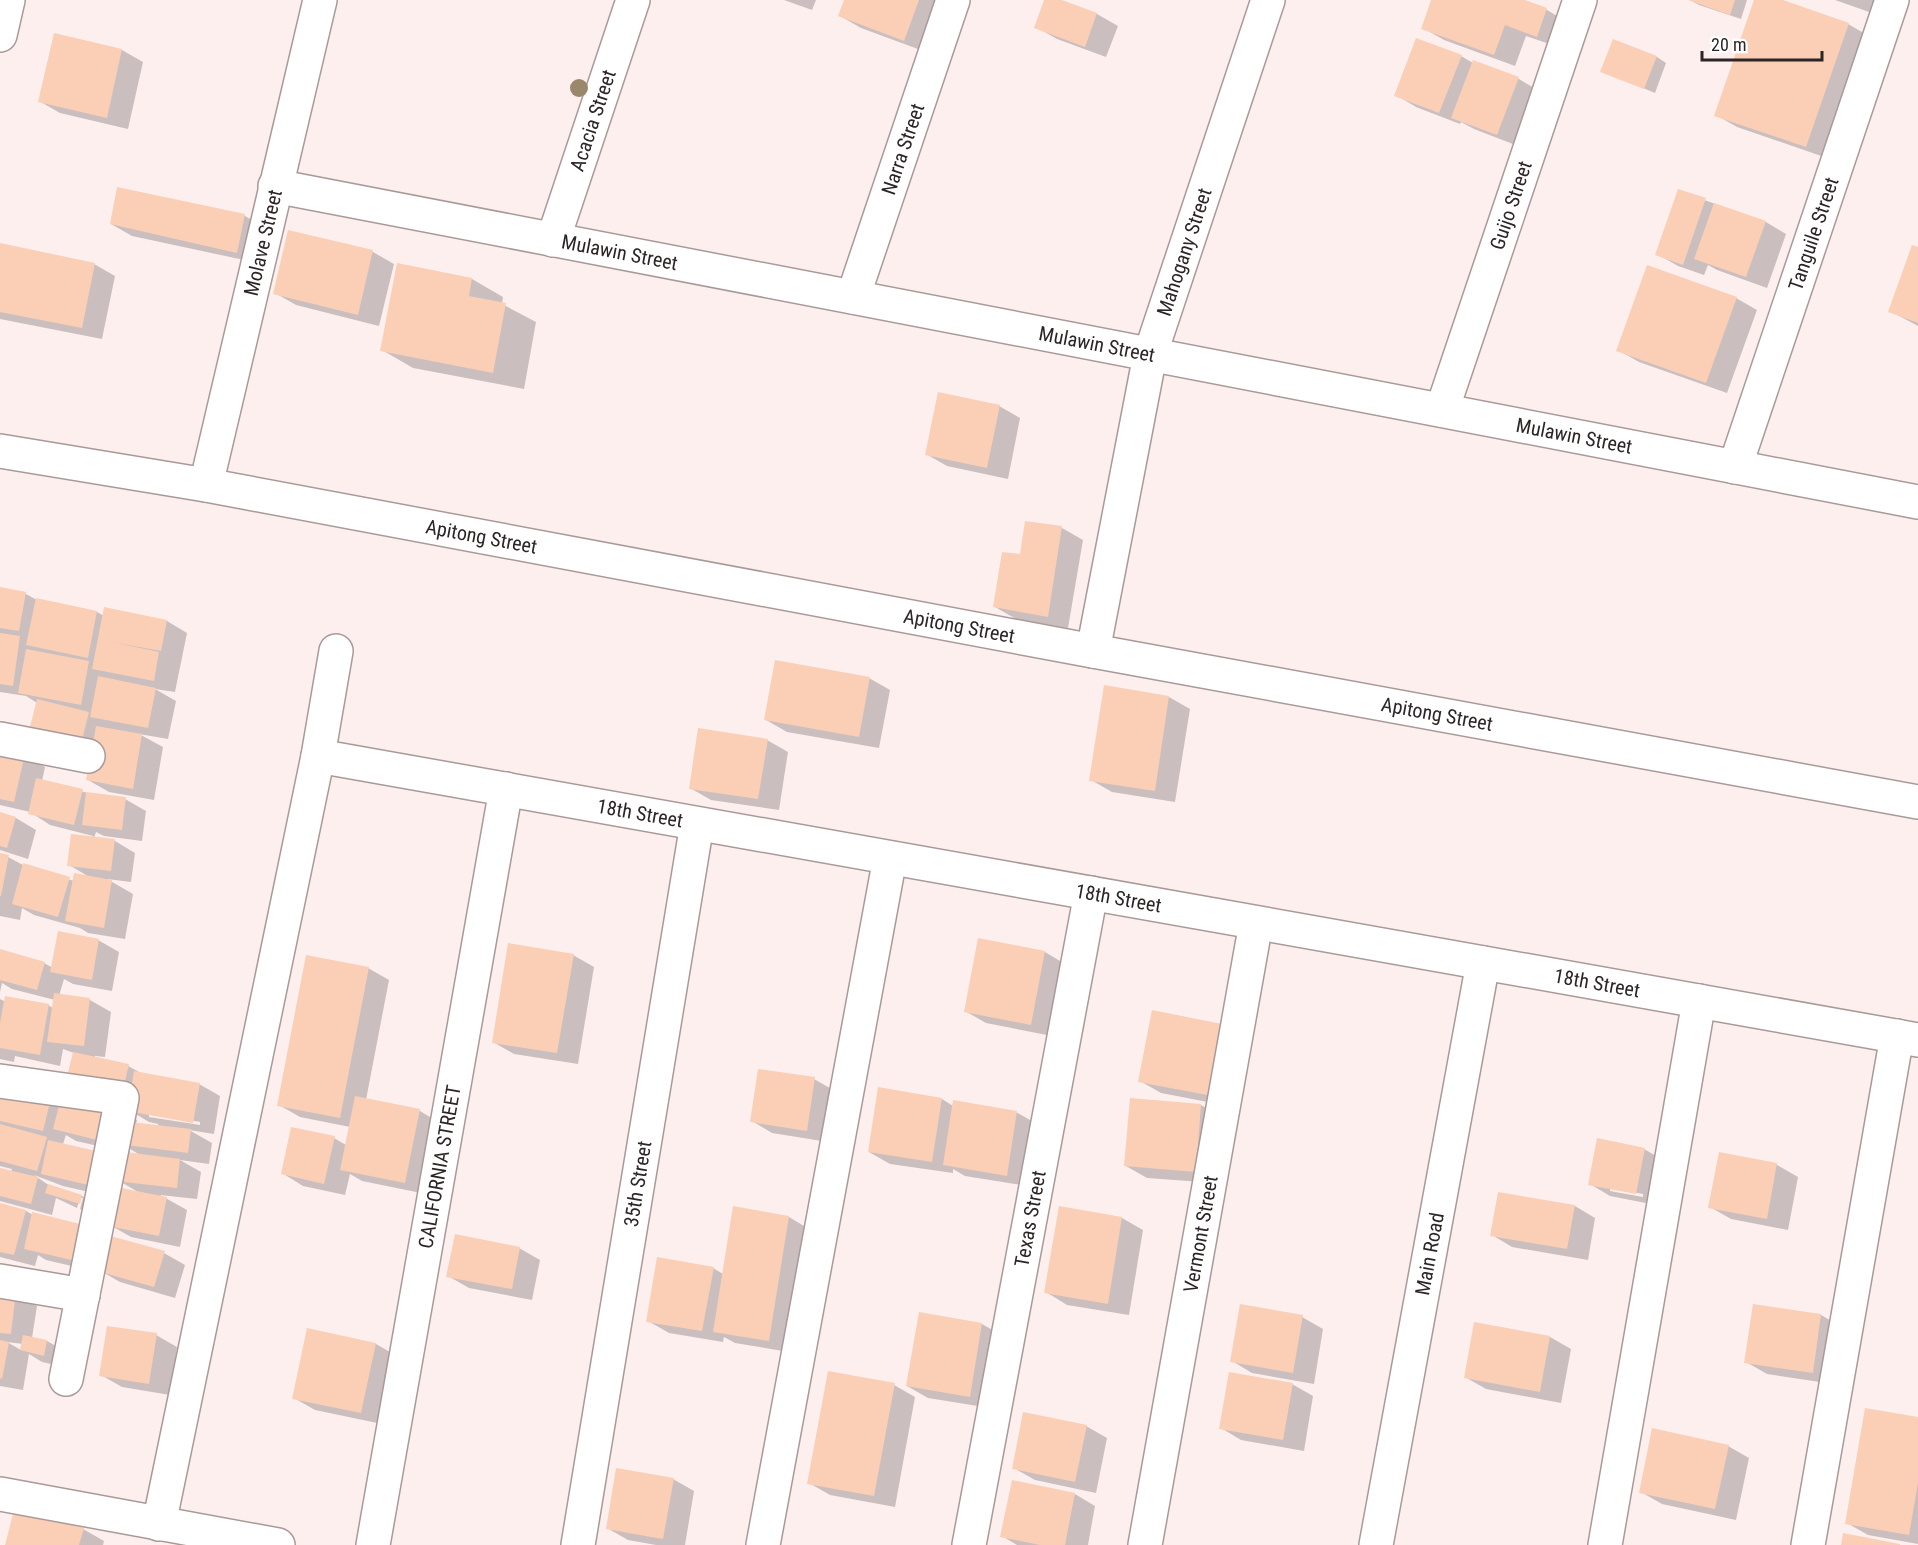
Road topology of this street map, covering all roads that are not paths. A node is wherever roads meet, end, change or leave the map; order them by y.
1 (8, 0) edge
2 (320, 0) edge
3 (633, 0) edge
4 (953, 0) edge
5 (1268, 0) edge
6 (1580, 0) edge
7 (1892, 0) edge
8 (0, 35) edge
9 (275, 186) junction
10 (554, 240) junction
11 (853, 297) junction
12 (1150, 355) junction
13 (1442, 410) junction
14 (0, 450) edge
15 (1735, 467) junction
16 (206, 485) junction
17 (1918, 502) edge
18 (336, 651) dead end
19 (1093, 651) junction
20 (0, 739) edge
21 (88, 756) dead end
22 (318, 756) junction
23 (506, 789) junction
24 (1918, 802) edge
25 (697, 824) junction
26 (890, 858) junction
27 (1091, 893) junction
28 (1256, 923) junction
29 (1483, 963) junction
30 (1699, 1001) junction
31 (1908, 1038) edge
32 (0, 1081) edge
33 (0, 1281) edge
34 (83, 1295) junction
35 (66, 1379) dead end
36 (0, 1494) edge
37 (159, 1524) junction
38 (278, 1545) edge
39 (373, 1545) edge
40 (578, 1545) edge
41 (763, 1545) edge
42 (969, 1545) edge
43 (1145, 1545) edge
44 (1376, 1545) edge
45 (1605, 1545) edge
46 (1808, 1545) edge

1 - 8 street
2 - 9 street, Molave Street
3 - 10 street, Acacia Street
4 - 11 street, Narra Street
5 - 12 street, Mahogany Street
6 - 13 street, Guijo Street
7 - 15 street, Tanguile Street
9 - 10 street, Mulawin Street
9 - 16 street, Molave Street
10 - 11 street, Mulawin Street
11 - 12 street, Mulawin Street
12 - 13 street, Mulawin Street
12 - 19 street, Mahogany Street
13 - 15 street, Mulawin Street
14 - 16 street, Apitong Street
15 - 17 street, Mulawin Street
16 - 19 street, Apitong Street
18 - 22 street
19 - 24 street, Apitong Street
20 - 21 street
22 - 23 street, 18th Street
22 - 37 street
23 - 25 street, 18th Street
23 - 39 street, CALIFORNIA STREET
25 - 26 street, 18th Street
25 - 40 street, 35th Street
26 - 27 street, 18th Street
26 - 41 street
27 - 28 street, 18th Street
27 - 42 street, Texas Street
28 - 29 street, 18th Street
28 - 43 street, Vermont Street
29 - 30 street, 18th Street
29 - 44 street, Main Road
30 - 31 street, 18th Street
30 - 45 street
31 - 46 street
32 - 34 street
33 - 34 street
34 - 35 street
36 - 37 street
37 - 38 street

